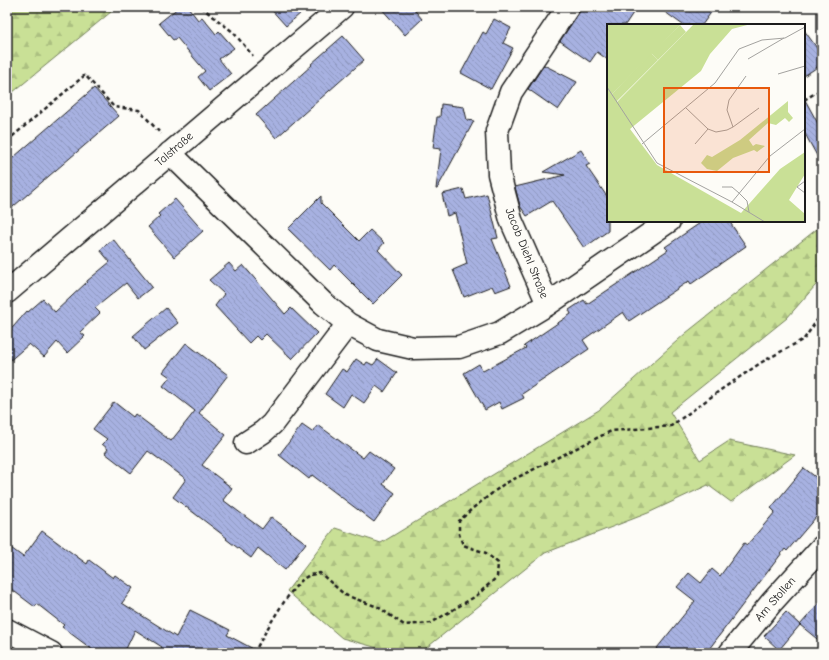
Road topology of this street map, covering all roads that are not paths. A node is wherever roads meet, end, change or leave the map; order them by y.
1 (342, 7) edge
2 (568, 7) edge
3 (170, 153) junction
4 (668, 222) edge
5 (7, 292) edge
6 (548, 304) junction
7 (348, 324) junction
8 (246, 443) dead end
9 (822, 547) edge
10 (7, 630) edge
11 (51, 653) edge
12 (730, 653) edge

1 - 3 street, Talstraße
2 - 6 street, Jacob Diehl Straße
3 - 5 street, Talstraße
3 - 7 street, Jacob Diehl Straße
4 - 6 street, Jacob Diehl Straße
6 - 7 street, Jacob Diehl Straße
7 - 8 street
9 - 12 street, Am Stollen
10 - 11 street

